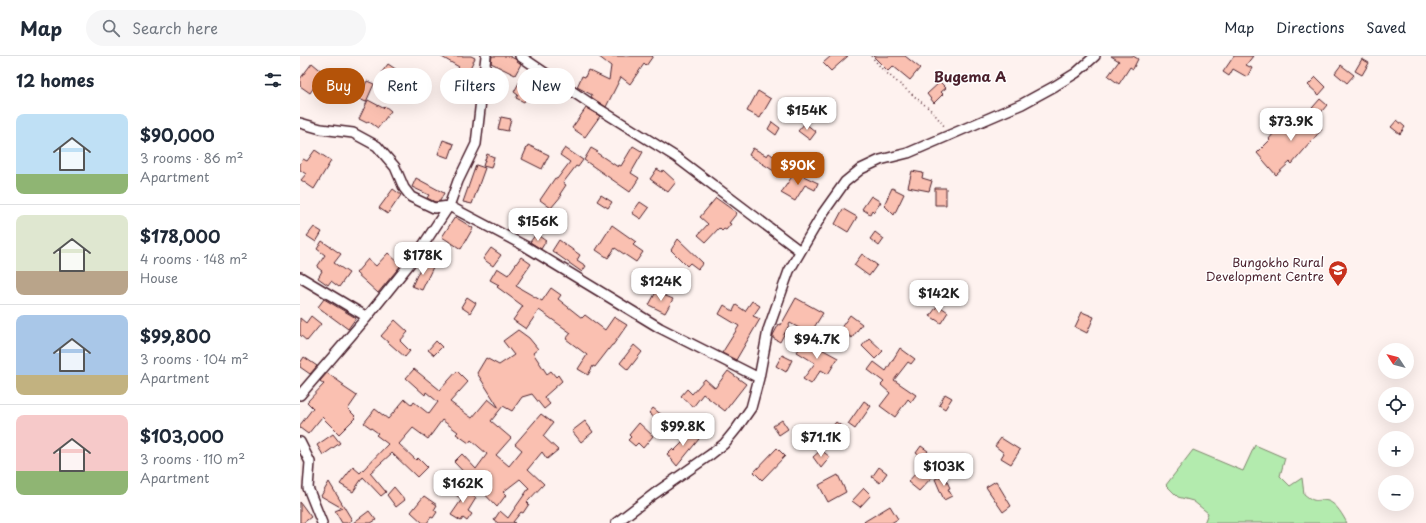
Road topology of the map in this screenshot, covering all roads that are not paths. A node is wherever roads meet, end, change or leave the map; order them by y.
1 (486, 56) edge
2 (520, 56) edge
3 (1095, 56) edge
4 (300, 123) edge
5 (449, 206) junction
6 (800, 252) junction
7 (300, 277) edge
8 (367, 317) junction
9 (759, 378) junction
10 (300, 395) edge
11 (300, 442) edge
12 (322, 523) edge
13 (616, 523) edge

1 - 5 street
2 - 6 street
3 - 6 street
4 - 5 street
5 - 8 street
5 - 9 street
6 - 9 street
7 - 8 street
8 - 10 street
9 - 13 street
11 - 12 street

